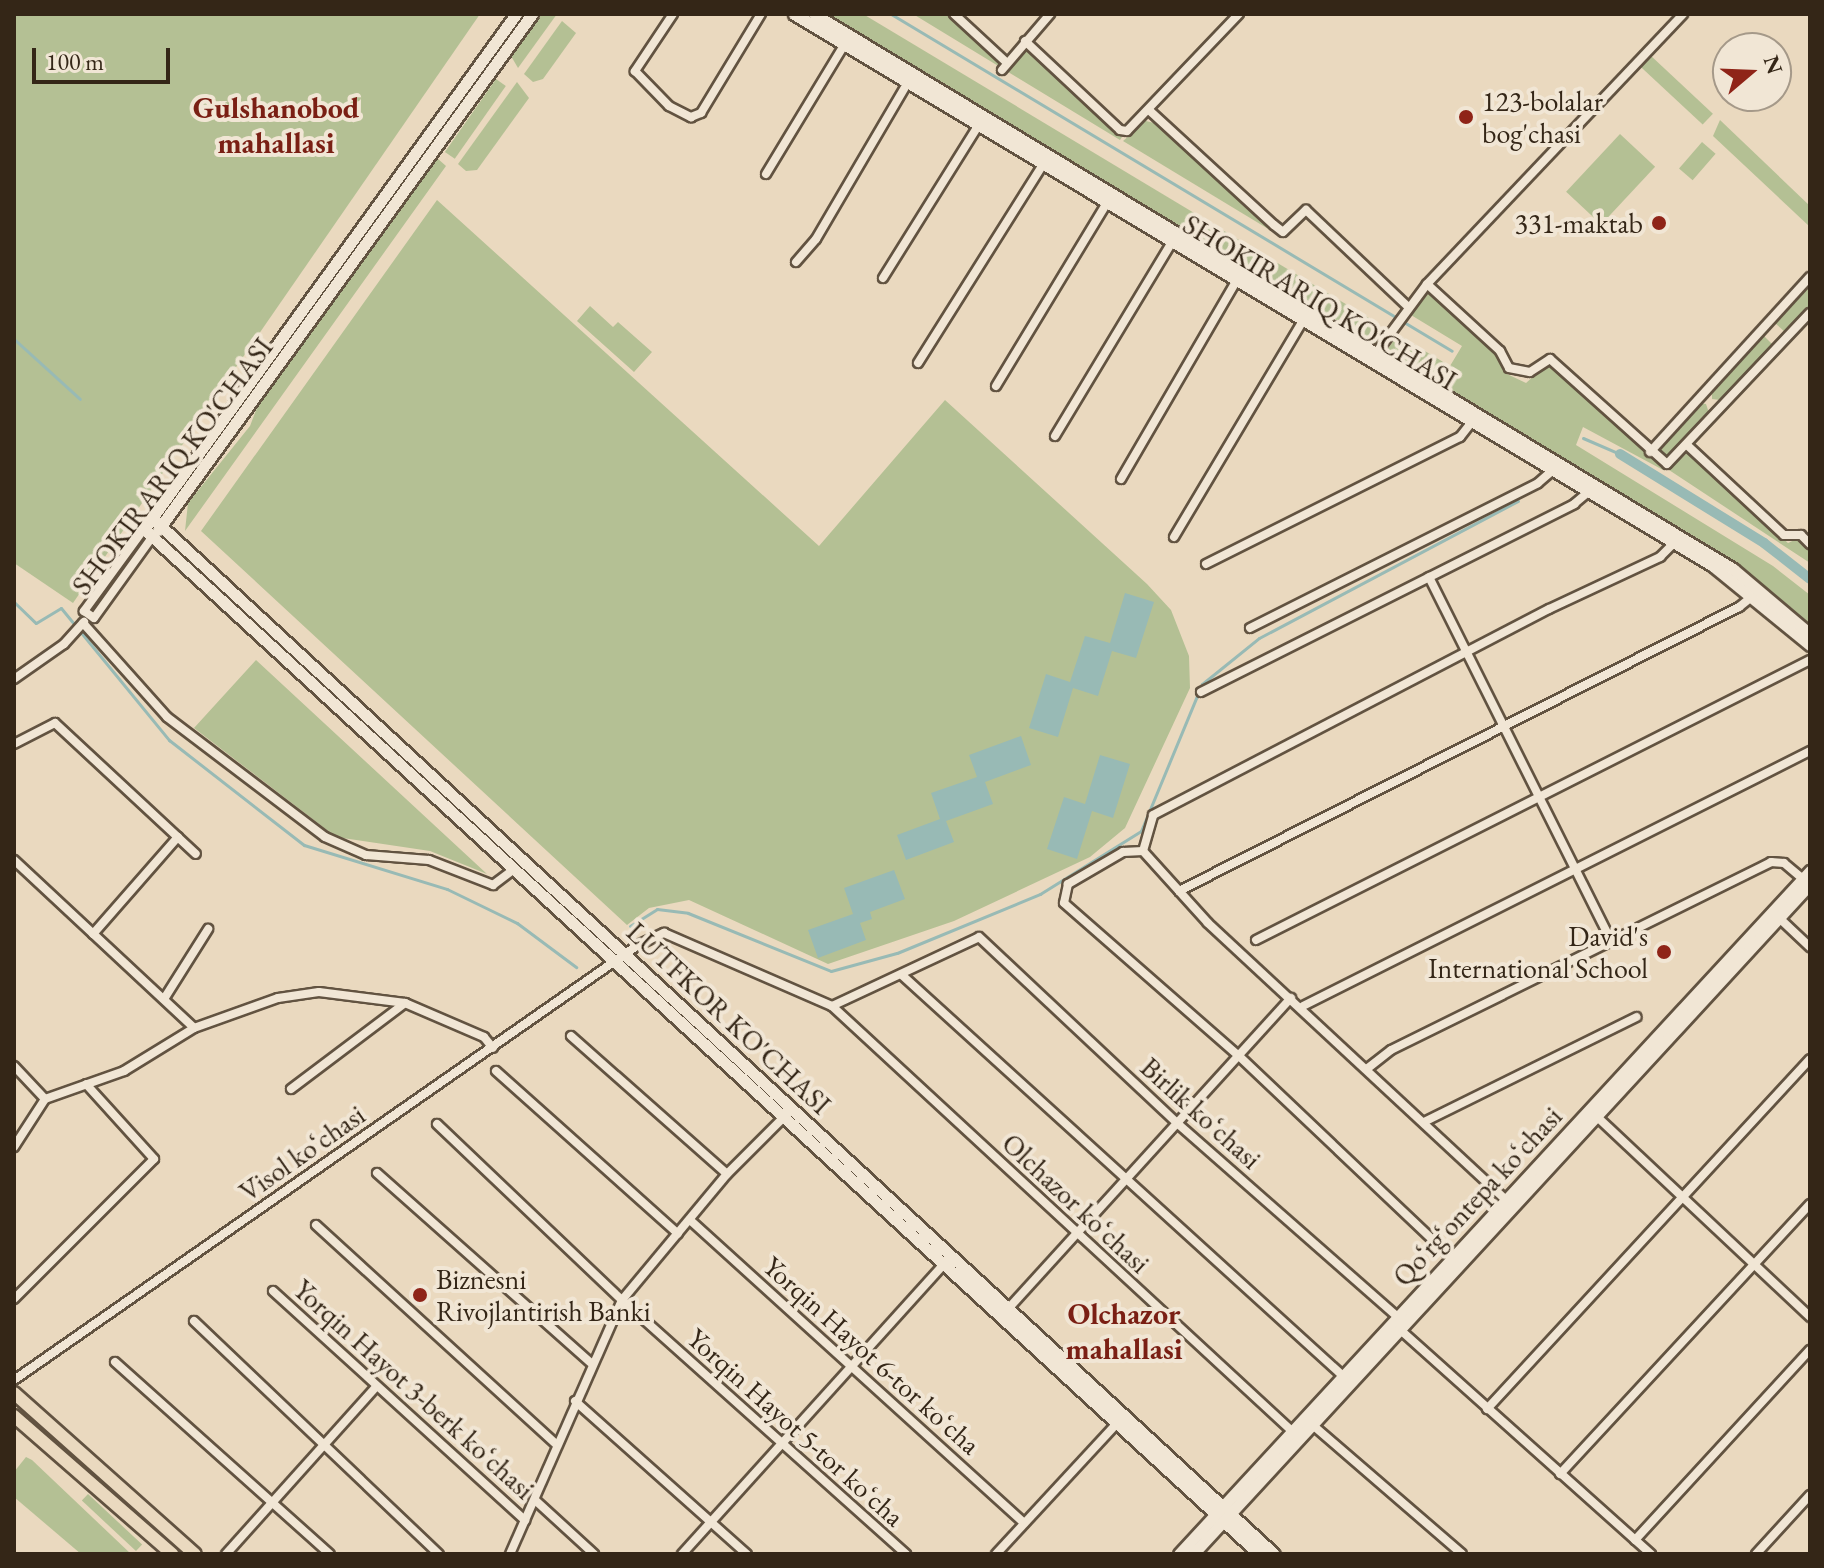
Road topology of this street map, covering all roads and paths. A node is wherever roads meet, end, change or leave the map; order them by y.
1 (516, 14) edge
2 (532, 14) edge
3 (673, 14) edge
4 (761, 14) edge
5 (794, 14) edge
6 (814, 14) edge
7 (954, 14) edge
8 (1050, 14) edge
9 (1239, 14) edge
10 (1683, 14) edge
11 (847, 40) junction
12 (1025, 41) junction
13 (911, 78) junction
14 (1150, 111) junction
15 (981, 120) junction
16 (1046, 160) junction
17 (766, 174) dead end
18 (1110, 198) junction
19 (1174, 237) junction
20 (796, 262) dead end
21 (1239, 276) junction
22 (1810, 277) edge
23 (883, 278) dead end
24 (1427, 284) junction
25 (1404, 310) junction
26 (1810, 313) edge
27 (1306, 316) junction
28 (1376, 353) junction
29 (918, 363) dead end
30 (996, 386) dead end
31 (1475, 418) junction
32 (1055, 436) dead end
33 (1687, 445) junction
34 (1650, 452) junction
35 (1553, 470) junction
36 (1121, 479) dead end
37 (1593, 489) junction
38 (156, 522) junction
39 (148, 533) junction
40 (1174, 537) dead end
41 (1677, 540) junction
42 (1810, 544) edge
43 (1206, 564) dead end
44 (1429, 577) junction
45 (1757, 592) junction
46 (83, 623) junction
47 (1250, 628) dead end
48 (1810, 634) edge
49 (1810, 645) edge
50 (1467, 652) junction
51 (1810, 660) edge
52 (14, 679) edge
53 (1201, 692) dead end
54 (1503, 726) junction
55 (14, 744) edge
56 (1810, 751) edge
57 (1540, 799) junction
58 (178, 837) junction
59 (1143, 851) junction
60 (196, 854) dead end
61 (14, 860) edge
62 (1574, 868) junction
63 (514, 869) junction
64 (1808, 878) edge
65 (1179, 891) junction
66 (1776, 914) junction
67 (208, 929) dead end
68 (93, 934) junction
69 (1610, 939) junction
70 (1256, 940) dead end
71 (1810, 947) edge
72 (620, 958) junction
73 (903, 976) junction
74 (1291, 998) junction
75 (164, 999) junction
76 (405, 1003) junction
77 (832, 1006) junction
78 (1303, 1006) junction
79 (1636, 1017) dead end
80 (194, 1028) junction
81 (571, 1036) dead end
82 (493, 1048) junction
83 (1239, 1056) junction
84 (1810, 1059) edge
85 (14, 1066) edge
86 (1368, 1068) junction
87 (496, 1071) dead end
88 (86, 1084) junction
89 (291, 1089) dead end
90 (45, 1099) junction
91 (788, 1113) junction
92 (1593, 1113) junction
93 (1424, 1122) junction
94 (437, 1124) dead end
95 (1178, 1124) junction
96 (14, 1147) edge
97 (377, 1173) dead end
98 (727, 1174) junction
99 (1128, 1179) junction
100 (1682, 1197) junction
101 (1506, 1200) junction
102 (1810, 1204) edge
103 (690, 1220) junction
104 (316, 1225) dead end
105 (678, 1234) junction
106 (1077, 1235) junction
107 (1452, 1258) junction
108 (947, 1260) junction
109 (1754, 1264) junction
110 (273, 1291) dead end
111 (14, 1299) edge
112 (622, 1300) junction
113 (1005, 1313) junction
114 (1810, 1317) edge
115 (194, 1321) dead end
116 (1397, 1323) junction
117 (1810, 1350) edge
118 (115, 1362) dead end
119 (590, 1362) junction
120 (853, 1367) junction
121 (1343, 1376) junction
122 (14, 1380) edge
123 (376, 1387) junction
124 (14, 1393) edge
125 (575, 1401) junction
126 (1487, 1409) junction
127 (14, 1416) edge
128 (1120, 1420) junction
129 (1308, 1421) junction
130 (1292, 1431) junction
131 (324, 1443) junction
132 (557, 1445) junction
133 (783, 1445) junction
134 (1560, 1474) junction
135 (1810, 1495) edge
136 (272, 1500) junction
137 (535, 1500) junction
138 (1223, 1514) junction
139 (525, 1520) junction
140 (711, 1521) junction
141 (1024, 1523) junction
142 (1635, 1540) junction
143 (183, 1543) junction
144 (172, 1554) edge
145 (195, 1554) edge
146 (226, 1554) edge
147 (330, 1554) edge
148 (439, 1554) edge
149 (510, 1554) edge
150 (594, 1554) edge
151 (682, 1554) edge
152 (747, 1554) edge
153 (906, 1554) edge
154 (996, 1554) edge
155 (1179, 1554) edge
156 (1193, 1554) edge
157 (1259, 1554) edge
158 (1274, 1554) edge
159 (1462, 1554) edge
160 (1651, 1554) edge
161 (1756, 1554) edge

1 - 38 main road, SHOKIRARIQ KO'CHASI
2 - 38 main road, SHOKIRARIQ KO'CHASI
3 - 4 street
5 - 11 main road, SHOKIRARIQ KO'CHASI
6 - 11 main road, SHOKIRARIQ KO'CHASI
7 - 12 street
8 - 12 street
9 - 14 street
10 - 24 street
11 - 13 main road, SHOKIRARIQ KO'CHASI
11 - 17 street
12 - 14 street
13 - 15 main road, SHOKIRARIQ KO'CHASI
13 - 20 street
14 - 25 street
15 - 16 main road, SHOKIRARIQ KO'CHASI
15 - 23 street
16 - 18 main road, SHOKIRARIQ KO'CHASI
16 - 29 street
18 - 19 main road, SHOKIRARIQ KO'CHASI
18 - 30 street
19 - 21 main road, SHOKIRARIQ KO'CHASI
19 - 32 street
21 - 27 main road, SHOKIRARIQ KO'CHASI
21 - 36 street
22 - 34 street
24 - 25 street
24 - 34 street
25 - 28 street
26 - 33 street
27 - 28 main road, SHOKIRARIQ KO'CHASI
27 - 31 main road, SHOKIRARIQ KO'CHASI
27 - 40 street
28 - 31 main road, SHOKIRARIQ KO'CHASI
31 - 35 main road, SHOKIRARIQ KO'CHASI
31 - 37 main road, SHOKIRARIQ KO'CHASI
31 - 43 street
33 - 34 street
33 - 42 street
35 - 37 main road, SHOKIRARIQ KO'CHASI
35 - 47 street
37 - 41 main road, SHOKIRARIQ KO'CHASI
37 - 44 street
38 - 39 main road, SHOKIRARIQ KO'CHASI
38 - 72 main road, LUTFKOR KO'CHASI
39 - 46 street, SHOKIRARIQ KO'CHASI
39 - 63 main road, LUTFKOR KO'CHASI
41 - 45 main road, SHOKIRARIQ KO'CHASI
41 - 50 street
44 - 50 street
44 - 53 street
45 - 48 main road, SHOKIRARIQ KO'CHASI
45 - 49 main road, SHOKIRARIQ KO'CHASI
45 - 54 street
46 - 52 street
46 - 63 street
50 - 54 street
50 - 59 street
51 - 57 street
54 - 57 street
54 - 65 street
55 - 58 street
56 - 62 street
57 - 62 street
57 - 70 street
58 - 60 street
58 - 68 street
59 - 65 street
59 - 83 street
61 - 68 street
62 - 69 street
62 - 78 street
63 - 72 main road, LUTFKOR KO'CHASI
64 - 66 main road, Qoʻrgʻontepa koʻchasi
64 - 69 street
65 - 74 street
66 - 71 street
66 - 92 main road, Qoʻrgʻontepa koʻchasi
67 - 75 street
68 - 75 street
69 - 86 street
72 - 77 street, Olchazor koʻchasi
72 - 82 street, Visol koʻchasi
72 - 91 main road, LUTFKOR KO'CHASI
73 - 77 street
73 - 95 street, Birlik koʻchasi
73 - 99 street
74 - 78 street
74 - 83 street
75 - 80 street
76 - 80 street
76 - 82 street
76 - 89 street
77 - 106 street, Olchazor koʻchasi
78 - 86 street
79 - 93 street
80 - 88 street
81 - 98 street
82 - 122 street, Visol koʻchasi
83 - 95 street
83 - 107 street
84 - 100 street
85 - 90 street
86 - 93 street
87 - 105 street
88 - 90 street
88 - 111 street
90 - 96 street
91 - 98 street
91 - 108 main road, LUTFKOR KO'CHASI
92 - 100 street
92 - 101 main road, Qoʻrgʻontepa koʻchasi
92 - 116 main road, Qoʻrgʻontepa koʻchasi
93 - 101 street
94 - 112 street, Yorqin Hayot 5-tor koʻcha
95 - 99 street
95 - 116 street, Birlik koʻchasi
97 - 119 street
98 - 103 street
99 - 106 street
99 - 121 street
100 - 109 street
100 - 126 street
101 - 107 main road, Qoʻrgʻontepa koʻchasi
102 - 109 street
103 - 105 street
103 - 120 street, Yorqin Hayot 6-tor koʻcha
104 - 132 street
105 - 112 street
106 - 113 street
106 - 130 street, Olchazor koʻchasi
107 - 116 main road, Qoʻrgʻontepa koʻchasi
108 - 113 main road, LUTFKOR KO'CHASI
108 - 120 street
109 - 114 street
109 - 134 street
110 - 123 street, Yorqin Hayot 3-berk koʻchasi
112 - 119 street
112 - 133 street, Yorqin Hayot 5-tor koʻcha
113 - 128 main road, LUTFKOR KO'CHASI
115 - 131 street
116 - 121 main road, Qoʻrgʻontepa koʻchasi
116 - 126 street, Birlik koʻchasi
116 - 129 main road, Qoʻrgʻontepa koʻchasi
117 - 142 street
118 - 136 street
119 - 125 street
120 - 133 street
120 - 141 street, Yorqin Hayot 6-tor koʻcha
121 - 129 main road, Qoʻrgʻontepa koʻchasi
123 - 131 street
123 - 139 street, Yorqin Hayot 3-berk koʻchasi
124 - 143 main road
125 - 132 street
125 - 140 street
126 - 134 street, Birlik koʻchasi
127 - 144 main road
128 - 138 main road, LUTFKOR KO'CHASI
128 - 141 street
129 - 130 main road, Qoʻrgʻontepa koʻchasi
129 - 138 main road, Qoʻrgʻontepa koʻchasi
129 - 159 street
130 - 138 main road, Qoʻrgʻontepa koʻchasi
131 - 136 street
131 - 148 street
132 - 137 street
133 - 140 street
133 - 153 street, Yorqin Hayot 5-tor koʻcha
134 - 142 street, Birlik koʻchasi
135 - 161 street
136 - 146 street
136 - 147 street
137 - 139 street
137 - 150 street
138 - 155 main road, Qoʻrgʻontepa koʻchasi
138 - 156 main road, Qoʻrgʻontepa koʻchasi
138 - 157 main road, LUTFKOR KO'CHASI
138 - 158 main road, LUTFKOR KO'CHASI
139 - 149 street
140 - 151 street
140 - 152 street
141 - 154 street
142 - 160 street, Birlik koʻchasi
143 - 144 main road
143 - 145 main road

